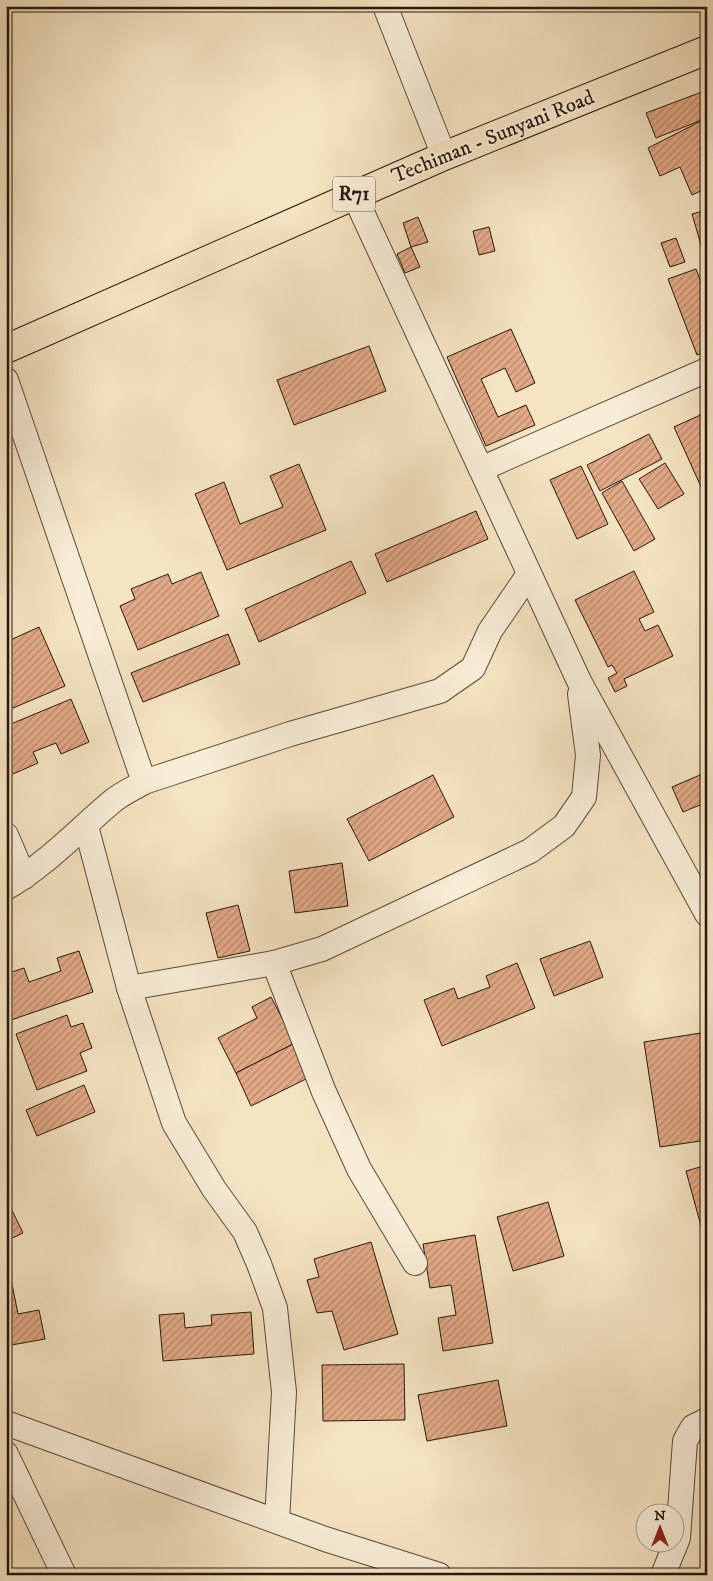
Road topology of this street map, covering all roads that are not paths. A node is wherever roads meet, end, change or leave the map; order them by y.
1 (385, 6) edge
2 (707, 50) edge
3 (444, 156) junction
4 (354, 195) junction
5 (6, 349) edge
6 (707, 370) edge
7 (6, 380) edge
8 (481, 469) junction
9 (529, 574) junction
10 (579, 681) junction
11 (144, 782) junction
12 (86, 826) junction
13 (6, 835) edge
14 (15, 882) edge
15 (707, 914) edge
16 (274, 963) junction
17 (129, 988) junction
18 (415, 1263) dead end
19 (707, 1420) edge
20 (6, 1423) edge
21 (6, 1454) edge
22 (277, 1521) junction
23 (64, 1575) edge
24 (439, 1575) edge
25 (663, 1575) edge

1 - 3 street
2 - 3 main road, Techiman - Sunyani Road / R71
3 - 4 main road, Techiman - Sunyani Road / R71
4 - 5 main road, Techiman - Sunyani Road / R71
4 - 8 street
6 - 8 street
7 - 11 street
8 - 9 street
9 - 10 street
9 - 11 street
10 - 15 street
10 - 16 street
11 - 12 street
12 - 14 street
12 - 17 street
13 - 14 street
16 - 17 street
16 - 18 street
17 - 22 street
19 - 25 street
20 - 22 street
21 - 23 street
22 - 24 street

